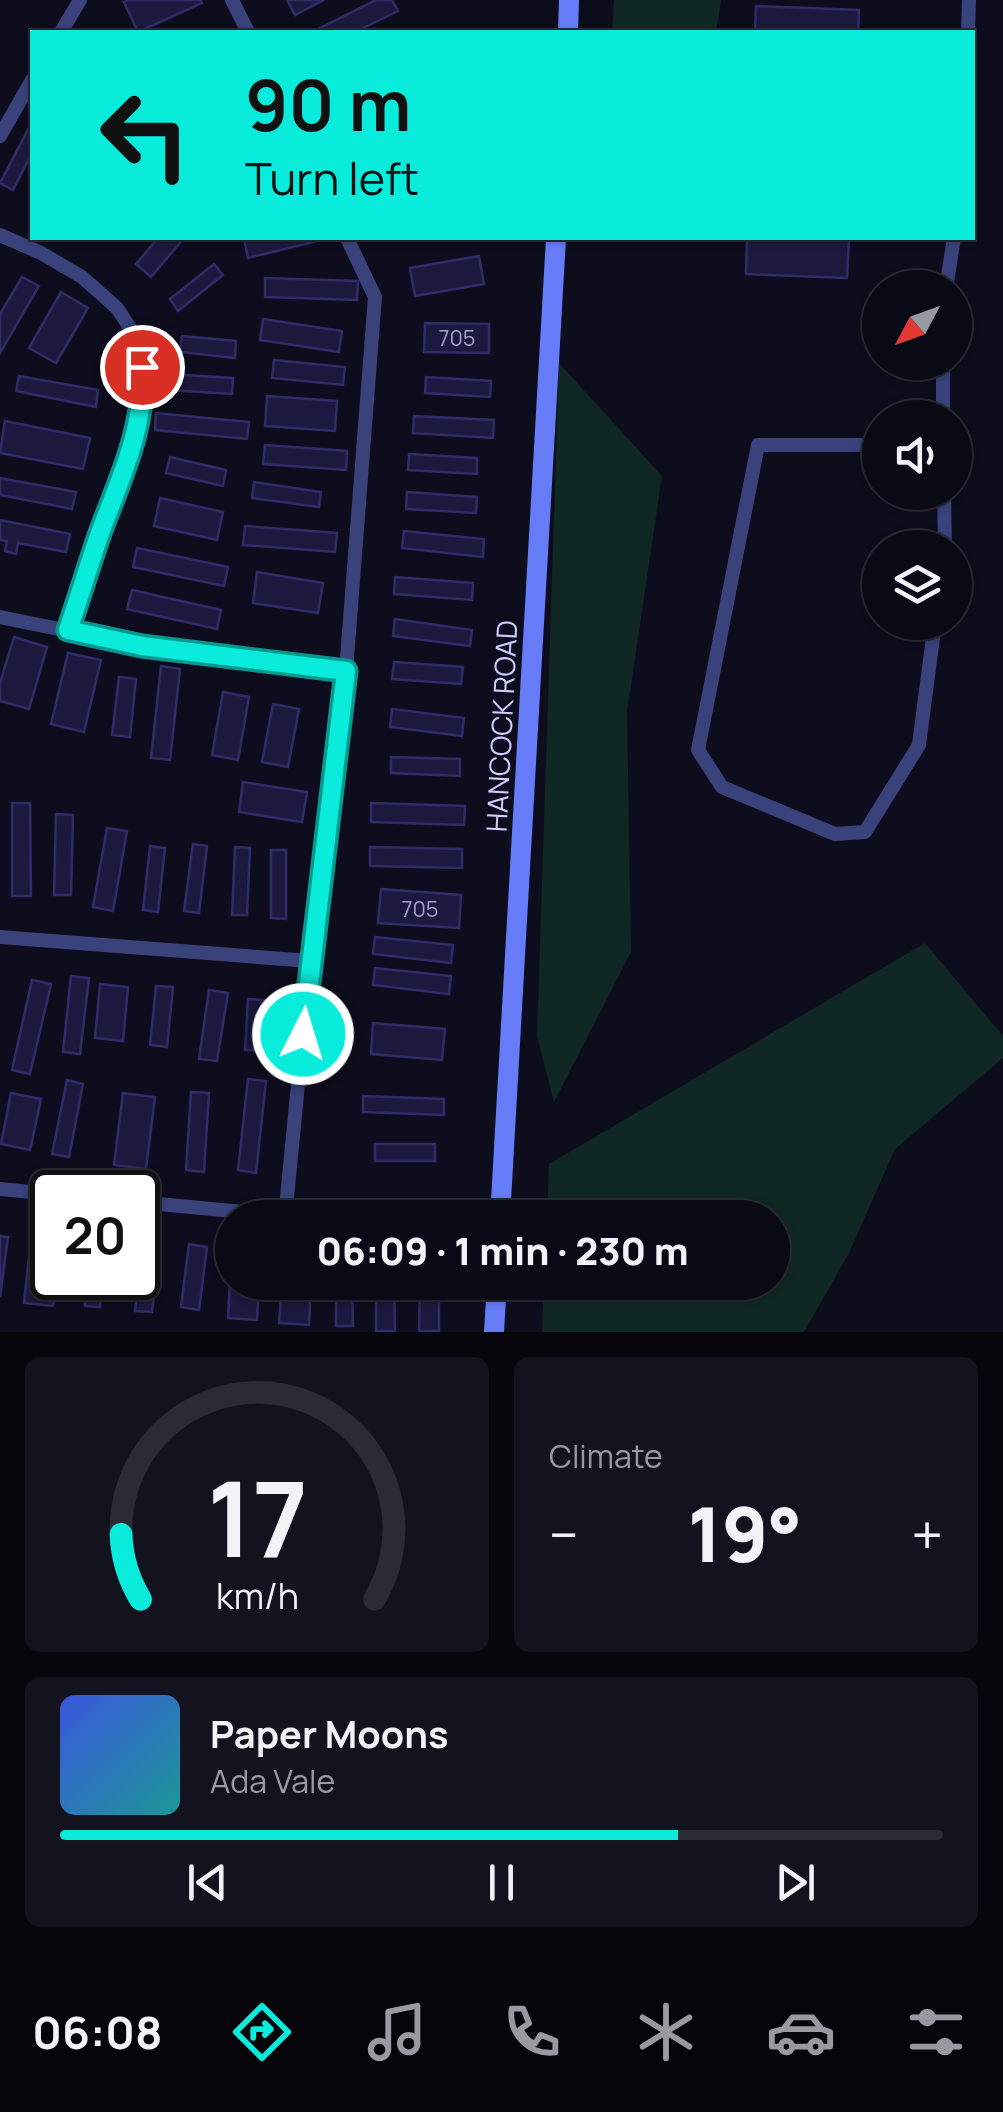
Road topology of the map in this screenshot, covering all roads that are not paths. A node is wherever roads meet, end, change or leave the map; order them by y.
1 (80, 0) edge
2 (232, 0) edge
3 (569, 0) edge
4 (969, 0) edge
5 (61, 30) edge
6 (247, 30) edge
7 (568, 30) edge
8 (968, 30) edge
9 (30, 84) edge
10 (0, 136) edge
11 (0, 235) edge
12 (347, 240) edge
13 (556, 240) edge
14 (954, 240) edge
15 (949, 270) edge
16 (862, 444) edge
17 (0, 617) edge
18 (68, 630) junction
19 (933, 640) edge
20 (346, 671) junction
21 (0, 938) edge
22 (310, 962) junction
23 (0, 1189) edge
24 (30, 1192) edge
25 (287, 1200) edge
26 (501, 1200) edge
27 (160, 1204) edge
28 (215, 1210) edge
29 (496, 1300) edge
30 (494, 1332) edge

1 - 5 lane
2 - 6 lane
3 - 7 street
4 - 8 lane
9 - 10 lane
11 - 18 lane
12 - 20 lane
13 - 26 street, HANCOCK ROAD
14 - 15 lane
16 - 19 lane
17 - 18 lane
18 - 20 lane
20 - 22 lane
21 - 22 lane
22 - 25 lane
23 - 24 lane
27 - 28 lane
29 - 30 street

